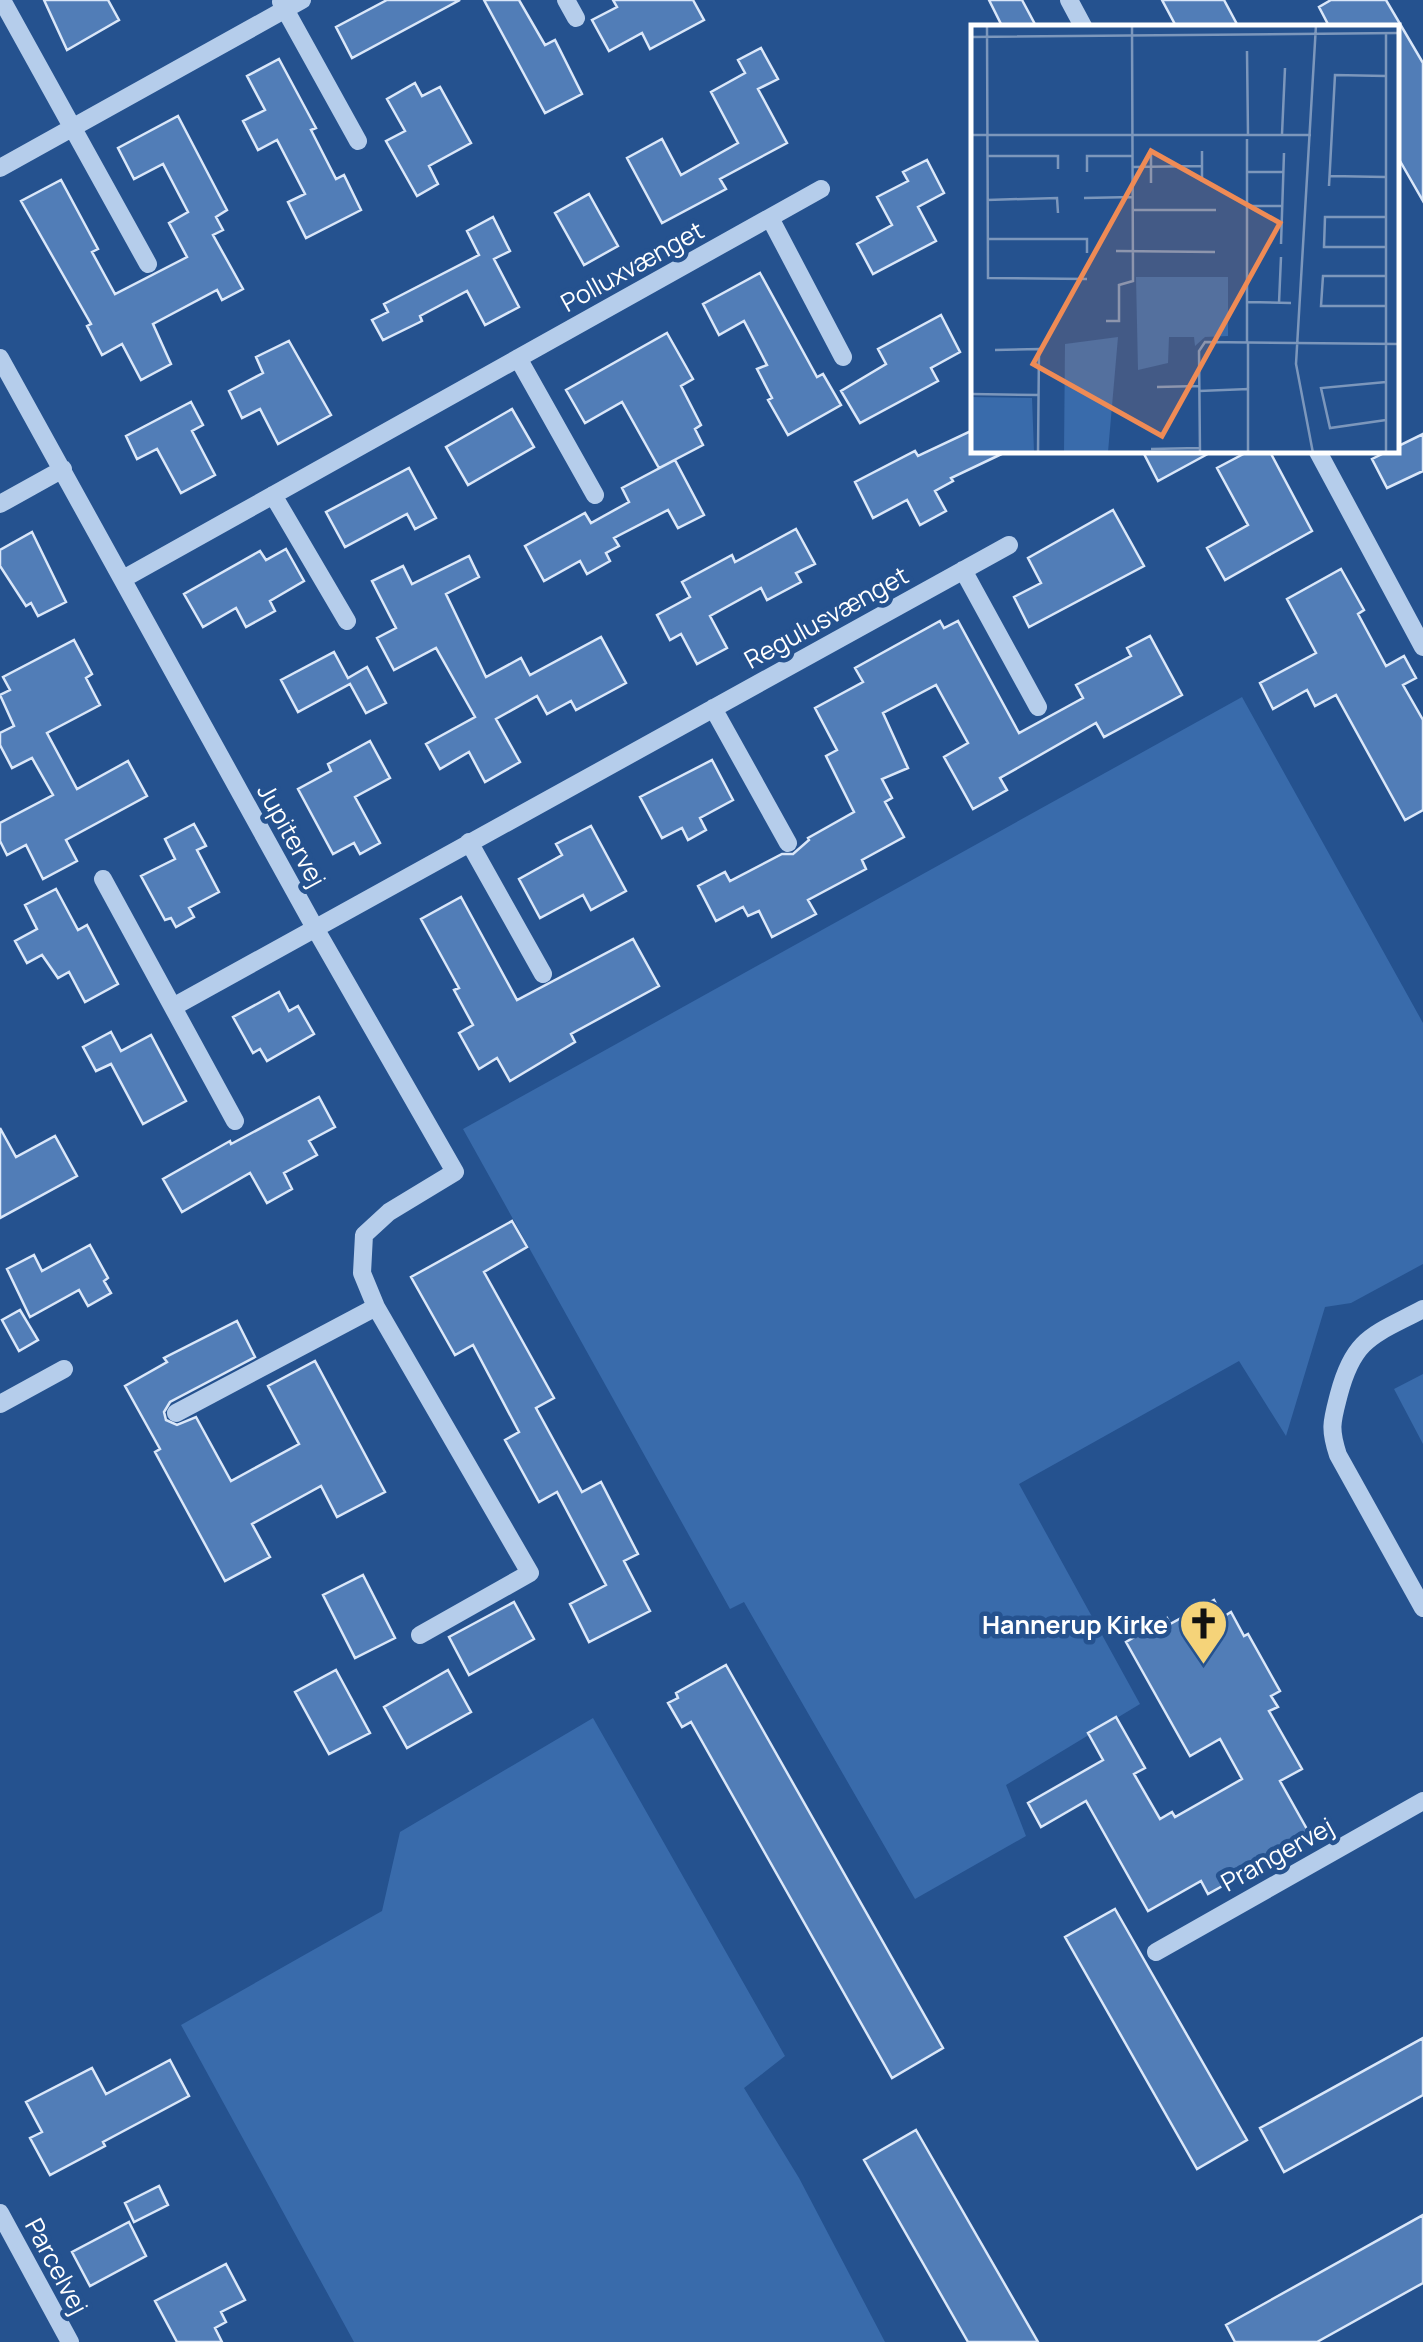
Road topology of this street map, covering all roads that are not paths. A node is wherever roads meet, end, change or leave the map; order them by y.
1 (566, 0) edge
2 (1094, 0) edge
3 (3, 2) edge
4 (289, 3) edge
5 (1076, 13) edge
6 (576, 18) dead end
7 (72, 128) junction
8 (358, 141) dead end
9 (0, 168) edge
10 (821, 189) dead end
11 (770, 218) junction
12 (148, 264) dead end
13 (843, 357) dead end
14 (0, 358) edge
15 (518, 358) junction
16 (1318, 452) edge
17 (63, 468) junction
18 (595, 495) dead end
19 (272, 496) junction
20 (0, 504) edge
21 (1009, 545) dead end
22 (963, 570) junction
23 (123, 579) junction
24 (347, 621) dead end
25 (1423, 647) edge
26 (1038, 706) dead end
27 (713, 708) junction
28 (469, 842) junction
29 (788, 843) dead end
30 (103, 879) dead end
31 (315, 928) junction
32 (543, 974) dead end
33 (173, 1008) junction
34 (236, 1121) dead end
35 (376, 1307) junction
36 (1423, 1309) edge
37 (64, 1368) dead end
38 (0, 1404) edge
39 (176, 1413) dead end
40 (1423, 1608) edge
41 (420, 1635) dead end
42 (1423, 1800) edge
43 (1156, 1952) dead end
44 (0, 2213) edge
45 (70, 2342) edge

1 - 6 street
2 - 5 street
3 - 7 street
4 - 7 street
4 - 8 street
7 - 9 street
7 - 12 street
10 - 11 street, Polluxvænget
11 - 13 street
11 - 15 street, Polluxvænget
14 - 17 street, Jupitervej
15 - 18 street
15 - 19 street, Polluxvænget
16 - 25 street
17 - 20 street
17 - 23 street, Jupitervej
19 - 23 street, Polluxvænget
19 - 24 street
21 - 22 street, Regulusvænget
22 - 26 street
22 - 27 street, Regulusvænget
23 - 31 street, Jupitervej
27 - 28 street, Regulusvænget
27 - 29 street
28 - 31 street, Regulusvænget
28 - 32 street
30 - 33 street
31 - 33 street, Regulusvænget
31 - 35 street, Jupitervej
33 - 34 street
35 - 39 street
35 - 41 street, Jupitervej
36 - 40 street
37 - 38 street
42 - 43 street, Prangervej
44 - 45 street, Parcelvej

